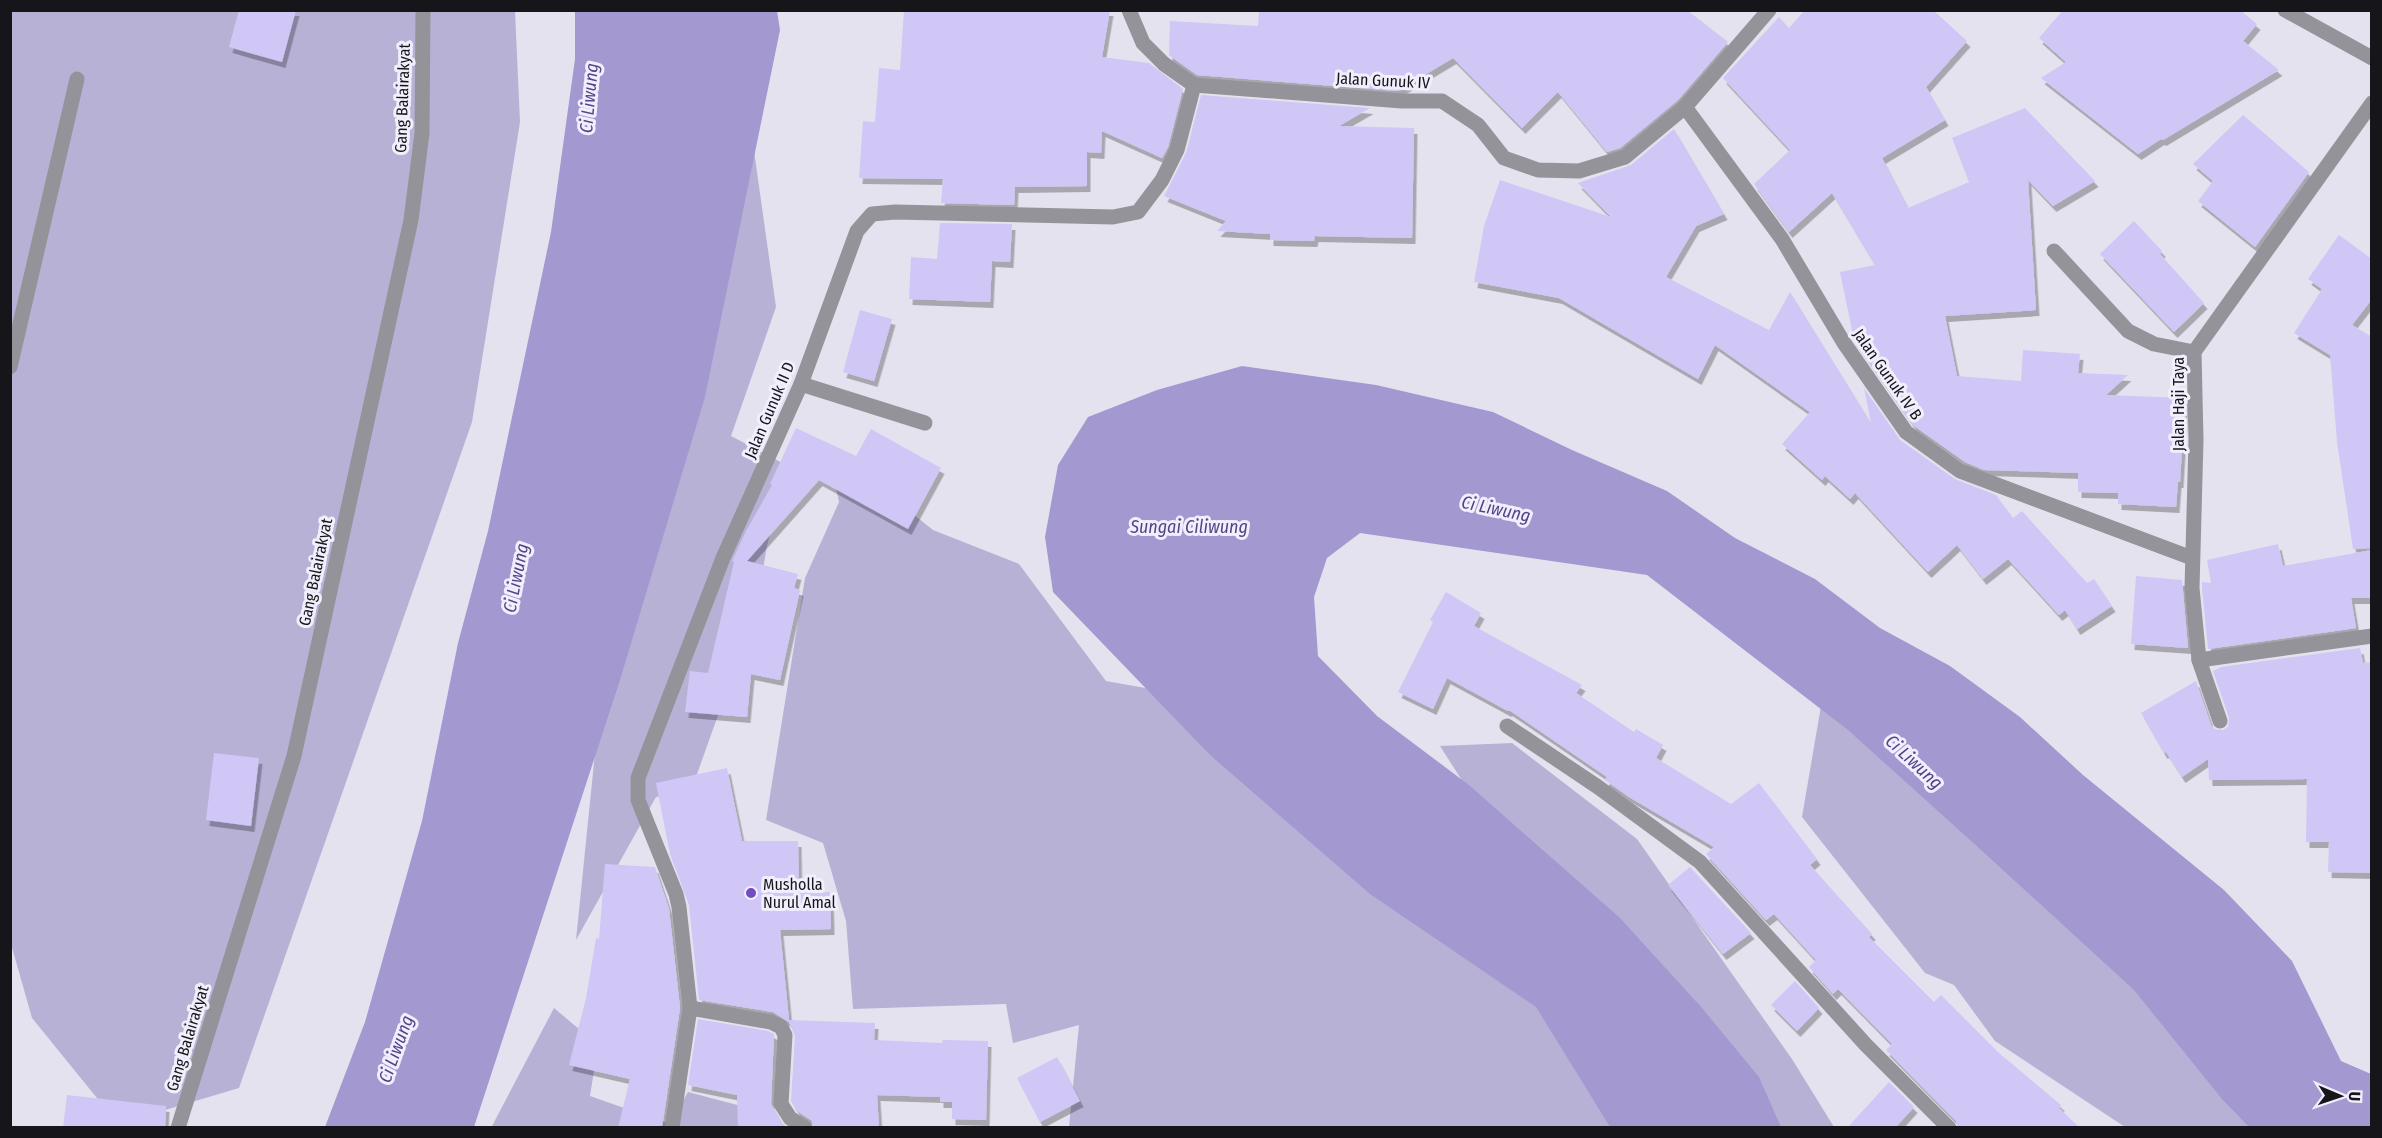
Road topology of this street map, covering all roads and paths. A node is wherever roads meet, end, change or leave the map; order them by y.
1 (423, 10) edge
2 (1129, 10) edge
3 (1769, 10) edge
4 (2285, 10) edge
5 (2372, 58) edge
6 (77, 79) dead end
7 (1194, 86) junction
8 (2372, 103) edge
9 (1685, 106) junction
10 (2054, 251) dead end
11 (2194, 352) junction
12 (10, 367) edge
13 (801, 384) junction
14 (925, 423) dead end
15 (2192, 558) junction
16 (2372, 636) edge
17 (2199, 660) junction
18 (2220, 721) dead end
19 (1508, 726) dead end
20 (690, 1008) junction
21 (178, 1128) edge
22 (672, 1128) edge
23 (805, 1128) edge
24 (1949, 1128) edge

1 - 21 street, Gang Balairakyat
2 - 7 street
3 - 9 street, Jalan Gunuk IV
4 - 5 street
6 - 12 street
7 - 9 street, Jalan Gunuk IV
7 - 13 street, Jalan Gunuk II D
8 - 11 street, Jalan Haji Taya
9 - 15 street, Jalan Gunuk IV B
10 - 11 street
11 - 15 street, Jalan Haji Taya
13 - 14 street
13 - 20 street, Jalan Gunuk II D
15 - 17 street, Jalan Haji Taya
16 - 17 street
17 - 18 street, Jalan Haji Taya
19 - 24 street
20 - 22 street, Jalan Gunuk II D
20 - 23 street

